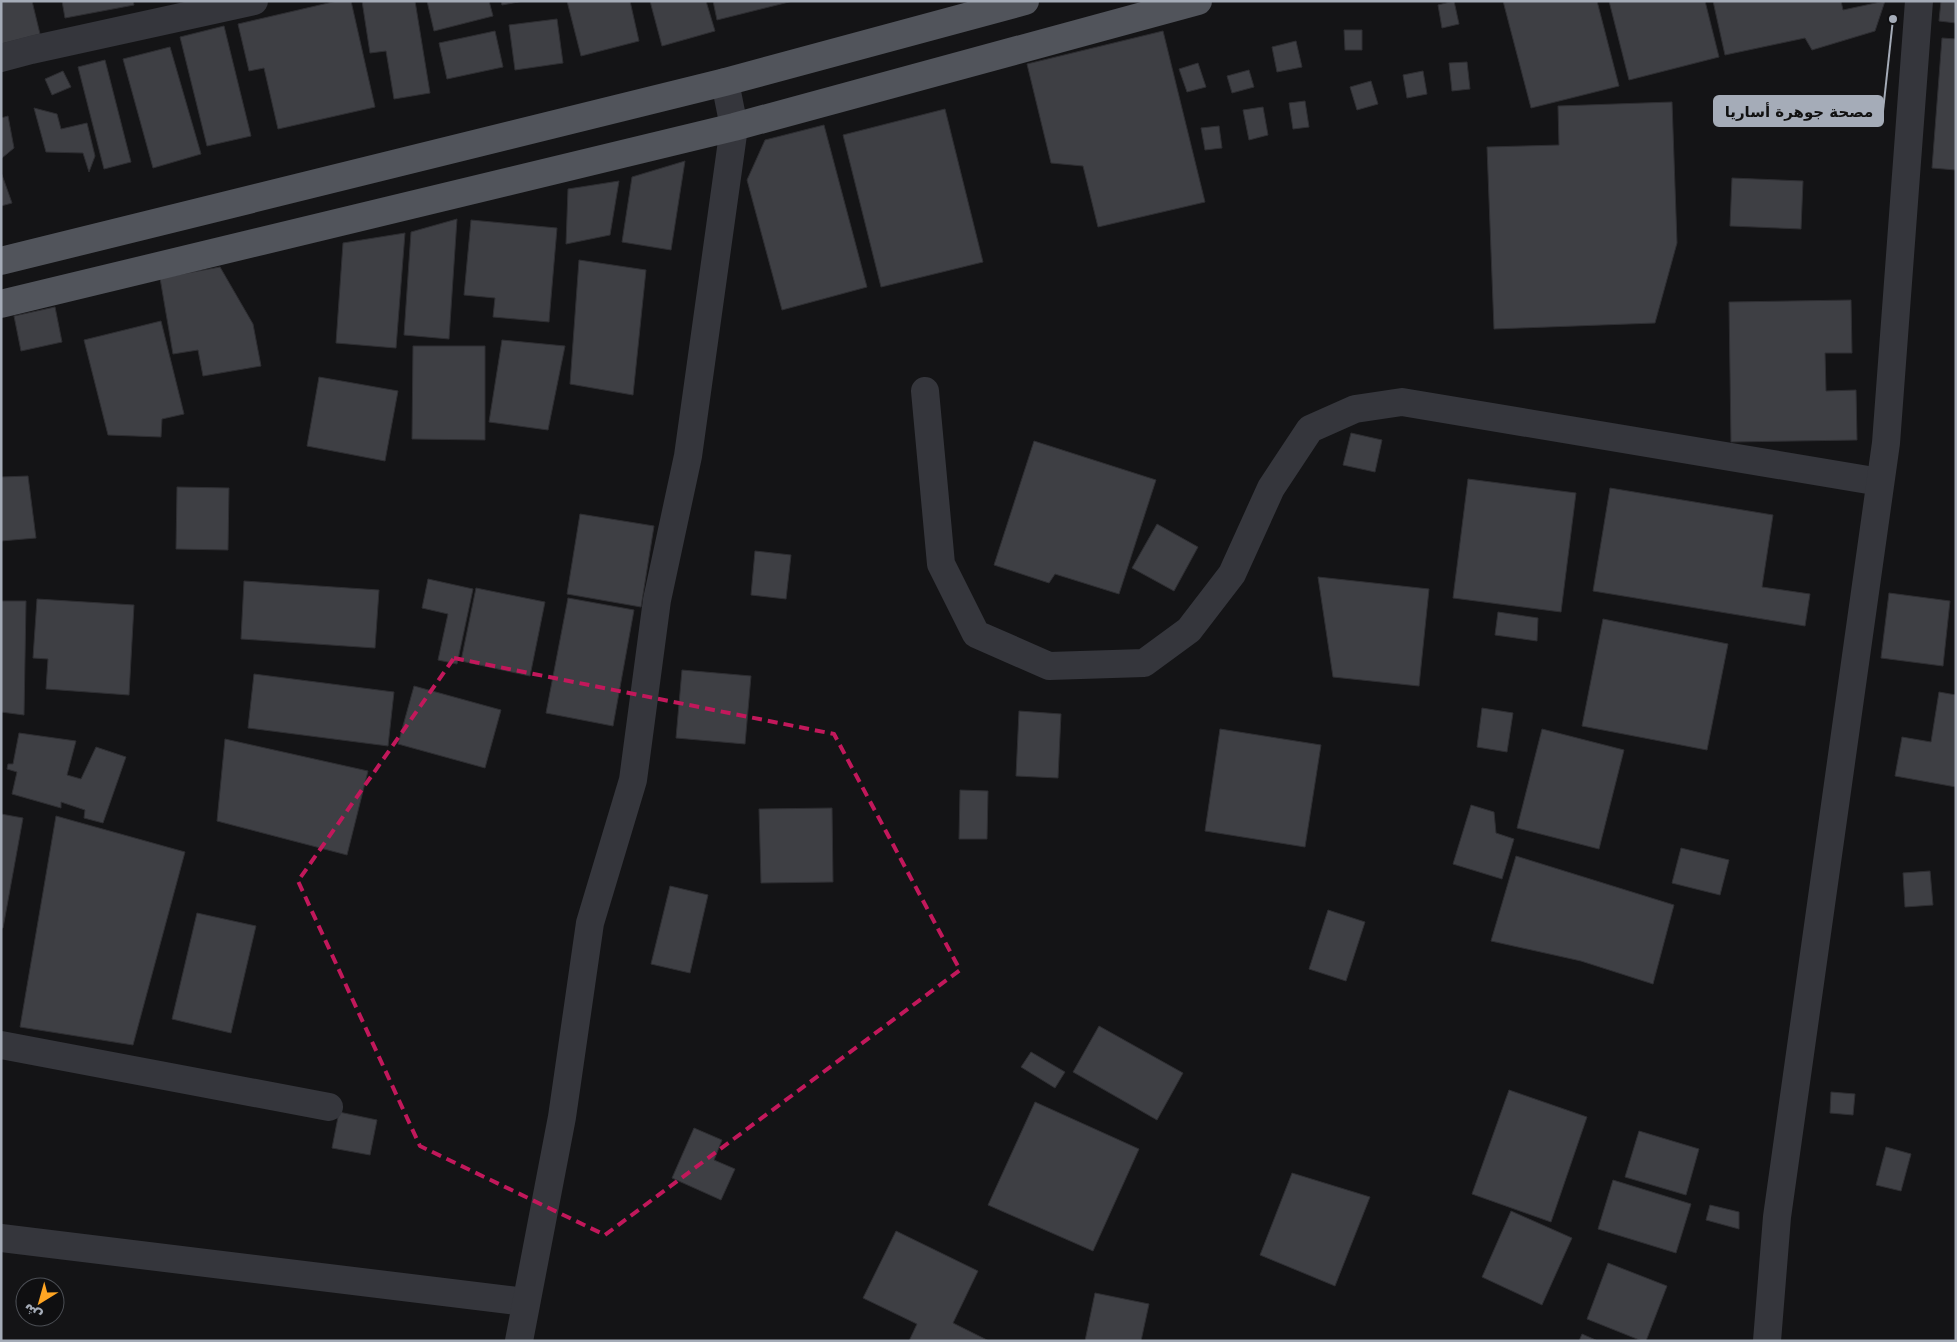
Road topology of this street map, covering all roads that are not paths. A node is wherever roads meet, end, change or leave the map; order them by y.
1 (254, 1) edge
2 (1025, 1) edge
3 (1198, 1) edge
4 (1919, 1) edge
5 (1, 58) edge
6 (724, 82) junction
7 (734, 127) junction
8 (1, 261) edge
9 (1, 304) edge
10 (925, 391) dead end
11 (1880, 482) junction
12 (1, 1045) edge
13 (328, 1107) dead end
14 (1, 1238) edge
15 (526, 1302) junction
16 (519, 1341) edge
17 (1767, 1341) edge

1 - 5 street
2 - 6 main road
3 - 7 main road
4 - 11 street
6 - 7 street
6 - 8 main road
7 - 9 main road
7 - 15 street
10 - 11 street
11 - 17 street
12 - 13 street
14 - 15 street
15 - 16 street

